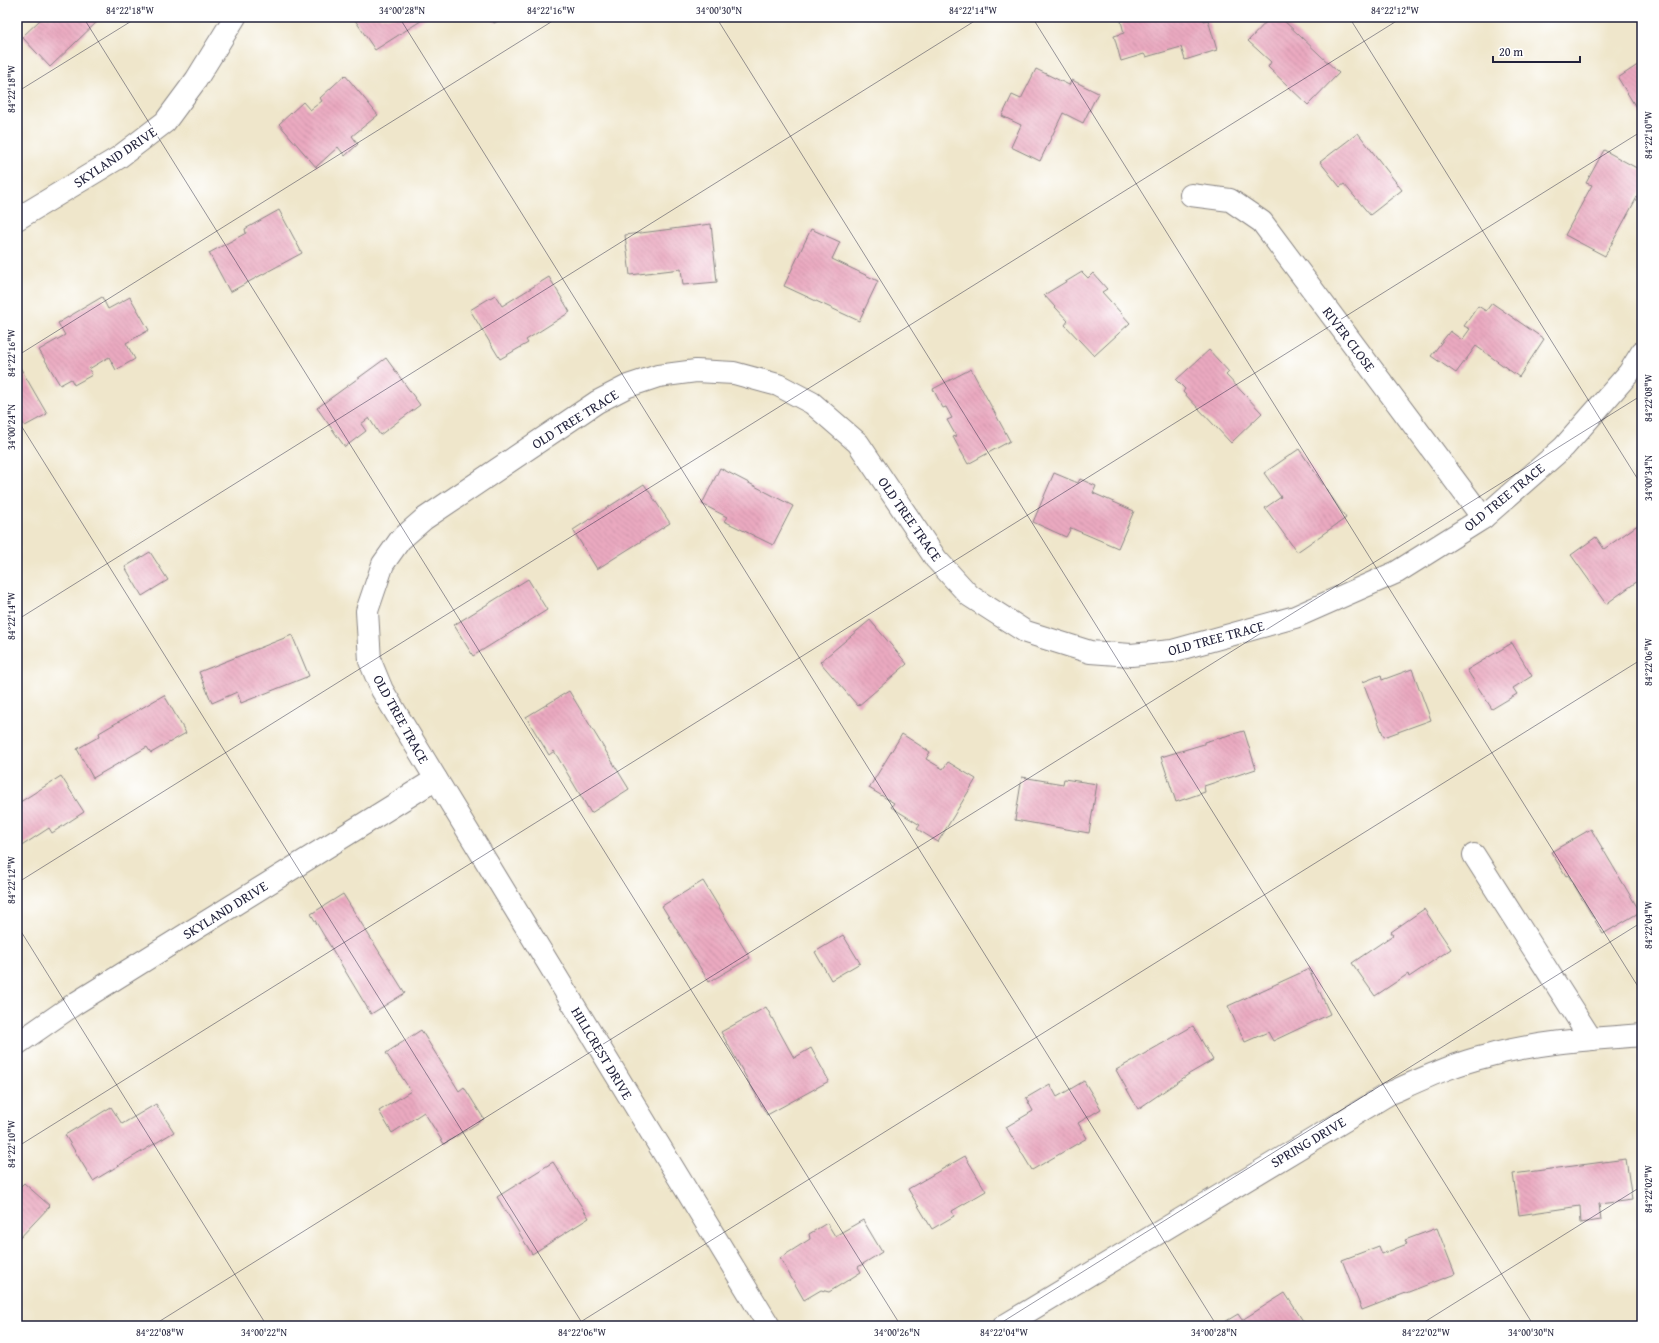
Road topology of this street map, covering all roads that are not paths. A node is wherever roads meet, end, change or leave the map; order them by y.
1 (235, 17) edge
2 (1191, 195) dead end
3 (17, 219) edge
4 (1642, 352) edge
5 (1482, 518) junction
6 (436, 779) junction
7 (1474, 855) dead end
8 (1642, 1035) edge
9 (1591, 1039) junction
10 (17, 1044) edge
11 (769, 1326) edge
12 (1004, 1326) edge

1 - 3 street, SKYLAND DRIVE
2 - 5 street, RIVER CLOSE
4 - 5 street, OLD TREE TRACE
5 - 6 street, OLD TREE TRACE
6 - 10 street, SKYLAND DRIVE
6 - 11 street, HILLCREST DRIVE
7 - 9 street
8 - 9 street, SPRING DRIVE
9 - 12 street, SPRING DRIVE

